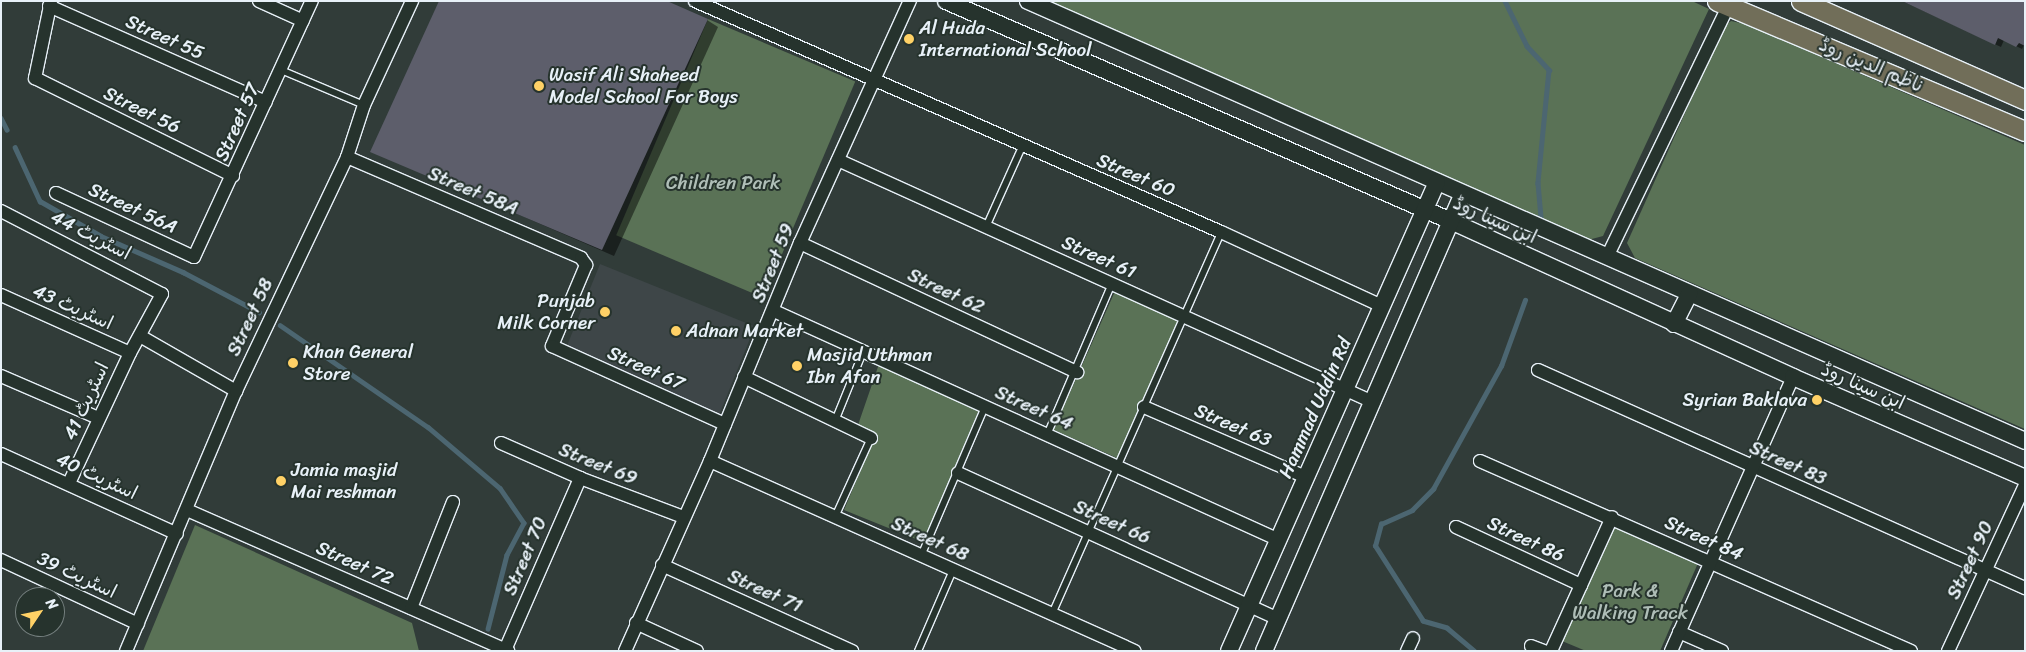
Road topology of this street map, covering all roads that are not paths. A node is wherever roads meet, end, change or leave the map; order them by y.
1 (259, 1) edge
2 (312, 1) edge
3 (412, 1) edge
4 (695, 1) edge
5 (910, 1) edge
6 (946, 1) edge
7 (1028, 1) edge
8 (50, 3) edge
9 (1805, 3) edge
10 (1723, 4) edge
11 (303, 21) junction
12 (1798, 34) junction
13 (281, 70) junction
14 (874, 79) junction
15 (2025, 100) edge
16 (266, 102) junction
17 (364, 105) junction
18 (2025, 132) edge
19 (1022, 147) junction
20 (348, 157) junction
21 (838, 160) junction
22 (233, 176) junction
23 (1437, 182) junction
24 (56, 193) dead end
25 (1463, 194) junction
26 (1, 211) edge
27 (1425, 211) junction
28 (1451, 221) junction
29 (986, 227) junction
30 (1221, 232) junction
31 (800, 243) junction
32 (194, 257) joint
33 (1607, 257) junction
34 (1112, 283) junction
35 (162, 294) joint
36 (1689, 294) junction
37 (1, 295) edge
38 (1382, 306) junction
39 (774, 311) junction
40 (1184, 316) junction
41 (1674, 324) junction
42 (140, 336) junction
43 (552, 346) joint
44 (863, 352) junction
45 (130, 353) junction
46 (1538, 370) dead end
47 (1077, 372) junction
48 (1, 376) edge
49 (744, 377) junction
50 (1793, 377) junction
51 (1346, 388) junction
52 (236, 391) junction
53 (1373, 402) junction
54 (985, 406) junction
55 (1144, 407) junction
56 (98, 418) junction
57 (835, 421) junction
58 (725, 424) junction
59 (1047, 435) junction
60 (871, 438) joint
61 (2025, 441) edge
62 (501, 443) dead end
63 (1, 454) edge
64 (710, 461) junction
65 (1480, 461) dead end
66 (1118, 467) junction
67 (1753, 468) junction
68 (958, 473) junction
69 (1306, 477) junction
70 (580, 478) junction
71 (2025, 478) edge
72 (69, 483) junction
73 (2025, 485) edge
74 (453, 502) dead end
75 (188, 510) junction
76 (683, 517) junction
77 (835, 517) junction
78 (1612, 517) junction
79 (1456, 527) dead end
80 (1089, 532) junction
81 (177, 534) junction
82 (1278, 540) junction
83 (921, 556) junction
84 (1, 560) edge
85 (1711, 562) junction
86 (662, 565) junction
87 (953, 570) junction
88 (1986, 571) junction
89 (1581, 585) junction
90 (2025, 588) edge
91 (1250, 605) junction
92 (411, 608) junction
93 (1052, 614) junction
94 (1278, 619) junction
95 (636, 623) junction
96 (138, 624) junction
97 (1679, 632) junction
98 (1414, 638) dead end
99 (1531, 646) dead end
100 (506, 650) edge
101 (126, 651) edge
102 (625, 651) edge
103 (697, 651) edge
104 (852, 651) edge
105 (918, 651) edge
106 (1134, 651) edge
107 (1229, 651) edge
108 (1264, 651) edge
109 (1408, 651) edge
110 (1544, 651) edge
111 (1551, 651) edge
112 (1671, 651) edge
113 (1722, 651) edge
114 (1911, 651) edge
115 (1948, 651) edge

1 - 11 street
2 - 11 street, Street 57
3 - 17 street, Street 58
4 - 14 street, Street 60
5 - 14 street, Street 59
6 - 27 main road, ابن سینا روڈ
7 - 23 main road, ابن سینا روڈ
8 - 16 street, Street 55
8 - 22 street, Street 56
9 - 12 main road
9 - 15 main road, ناظم الدین روڈ
10 - 12 main road, ناظم الدین روڈ
10 - 33 street
11 - 13 street, Street 57
12 - 18 main road, ناظم الدین روڈ
13 - 16 street, Street 57
13 - 17 lane
14 - 19 street, Street 60
14 - 21 street, Street 59
16 - 22 street, Street 57
17 - 20 street, Street 58
19 - 29 lane
19 - 30 street, Street 60
20 - 43 street, Street 58A
20 - 52 street, Street 58
21 - 29 street, Street 61
21 - 31 street, Street 59
22 - 32 street, Street 57
23 - 25 main road, ابن سینا روڈ
23 - 27 main road, Hammad Uddin Rd
24 - 32 street, Street 56A
25 - 28 main road
25 - 33 main road, ابن سینا روڈ
26 - 35 street, اسٹریٹ 44
27 - 28 main road, ابن سینا روڈ
27 - 38 main road, Hammad Uddin Rd
28 - 41 main road, ابن سینا روڈ
28 - 53 main road
29 - 34 street, Street 61
30 - 38 street, Street 60
30 - 40 lane
31 - 39 street, Street 59
31 - 47 street, Street 62
33 - 36 main road, ابن سینا روڈ
34 - 40 street, Street 61
34 - 47 lane
35 - 42 street, اسٹریٹ 41
36 - 41 main road
36 - 61 main road, ابن سینا روڈ
37 - 45 street, اسٹریٹ 43
38 - 51 main road, Hammad Uddin Rd
39 - 44 street, Street 64
39 - 49 street, Street 59
40 - 51 street, Street 61
40 - 55 lane
41 - 50 main road, ابن سینا روڈ
42 - 45 street, اسٹریٹ 41
42 - 52 street
43 - 58 street, Street 67
44 - 54 street, Street 64
44 - 57 lane
45 - 56 street, اسٹریٹ 41
46 - 67 street, Street 83
47 - 59 lane
48 - 56 street
49 - 57 street
49 - 58 street, Street 59
50 - 67 street
50 - 71 main road, ابن سینا روڈ
51 - 53 street, Street 61
51 - 69 main road, Hammad Uddin Rd
52 - 75 street, Street 58
53 - 94 main road
54 - 59 street, Street 64
54 - 68 lane
55 - 66 lane
55 - 69 street, Street 63
56 - 72 street, اسٹریٹ 41
57 - 60 street
58 - 64 street, Street 59
59 - 66 street, Street 64
60 - 77 lane
62 - 70 street, Street 69
63 - 72 street, اسٹریٹ 40
64 - 76 street, Street 59
64 - 77 street, Street 68
65 - 78 street, Street 84
66 - 80 lane
66 - 82 street, Street 64
67 - 85 street
67 - 88 street, Street 83
68 - 80 street, Street 66
68 - 83 lane
69 - 82 main road, Hammad Uddin Rd
70 - 76 street, Street 69
70 - 100 street, Street 70
72 - 81 street, اسٹریٹ 40
73 - 88 street, Street 90
74 - 92 street
75 - 81 street, Street 58
75 - 92 street, Street 72
76 - 86 street, Street 59
77 - 83 street, Street 68
78 - 85 street, Street 84
78 - 89 street
79 - 89 street, Street 86
80 - 91 street, Street 66
80 - 93 lane
81 - 96 street, Street 58
82 - 91 main road, Hammad Uddin Rd
83 - 87 street, Street 68
84 - 96 street, اسٹریٹ 39
85 - 97 street
85 - 114 street, Street 84
86 - 95 street, Street 59
86 - 104 street, Street 71
87 - 93 street, Street 68
87 - 105 lane
88 - 90 street, Street 83
88 - 115 street, Street 90
89 - 111 street
91 - 94 street, Street 66
91 - 107 main road, Hammad Uddin Rd
92 - 100 street, Street 72
93 - 106 street, Street 68
94 - 108 main road
95 - 102 street, Street 59
95 - 103 street
96 - 101 street, Street 58
97 - 112 street
97 - 113 street
98 - 109 street
99 - 110 street

